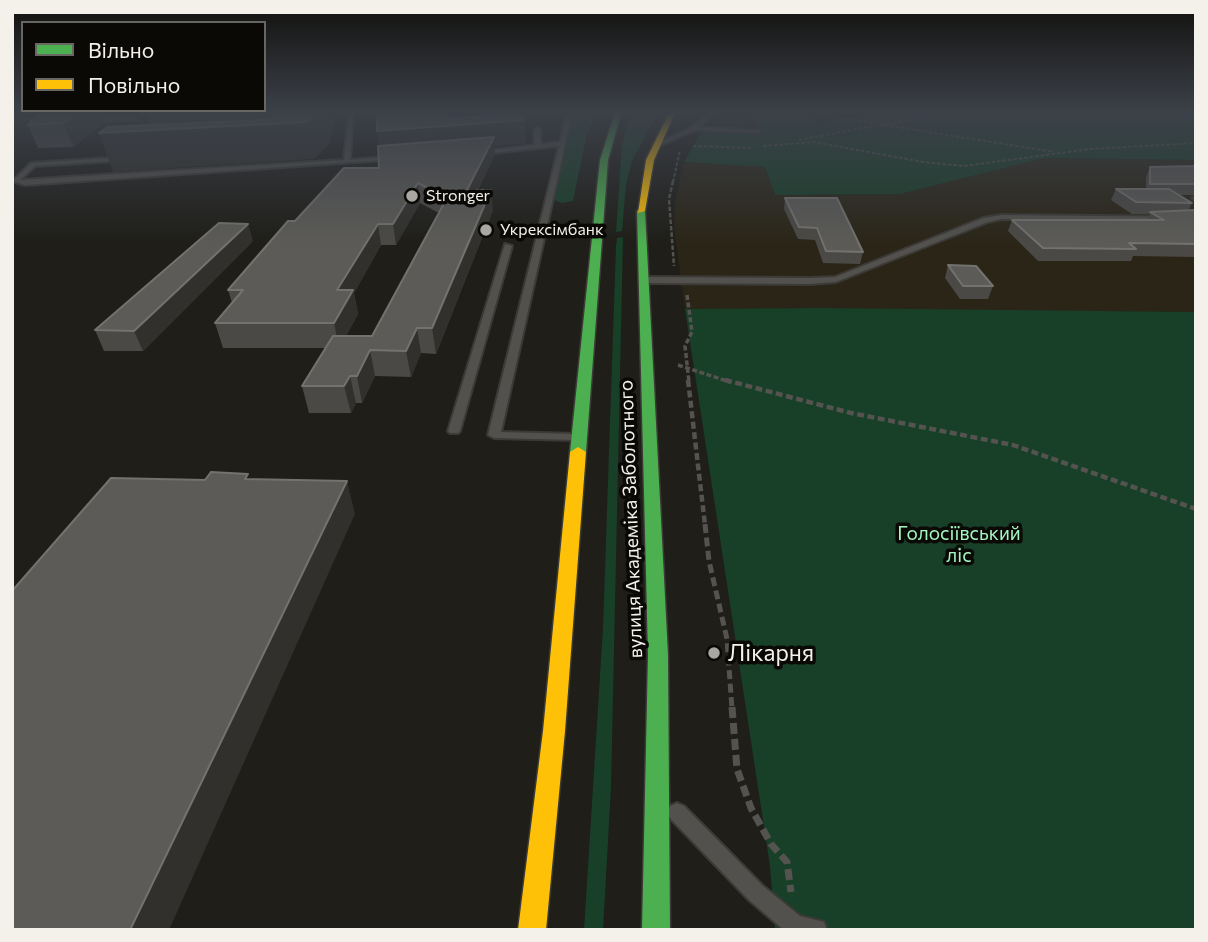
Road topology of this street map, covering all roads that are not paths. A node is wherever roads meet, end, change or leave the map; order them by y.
1 (113, 157) edge
2 (347, 157) edge
3 (559, 157) edge
4 (606, 157) edge
5 (652, 157) edge
6 (400, 158) edge
7 (121, 159) dead end
8 (110, 160) junction
9 (347, 162) junction
10 (23, 164) dead end
11 (33, 164) junction
12 (1196, 219) edge
13 (508, 246) dead end
14 (643, 280) junction
15 (454, 431) dead end
16 (580, 437) junction
17 (659, 786) junction
18 (792, 928) edge
19 (533, 930) edge
20 (656, 930) edge
21 (816, 930) edge

1 - 8 lane
2 - 9 lane
3 - 16 lane
4 - 16 highway
5 - 14 highway, вулиця Академіка Заболотного
6 - 9 lane
7 - 8 lane
8 - 11 lane
9 - 11 lane
10 - 11 lane
12 - 14 lane
13 - 15 lane
14 - 17 highway, вулиця Академіка Заболотного
16 - 19 highway
17 - 18 lane
17 - 20 highway, вулиця Академіка Заболотного
18 - 21 lane

